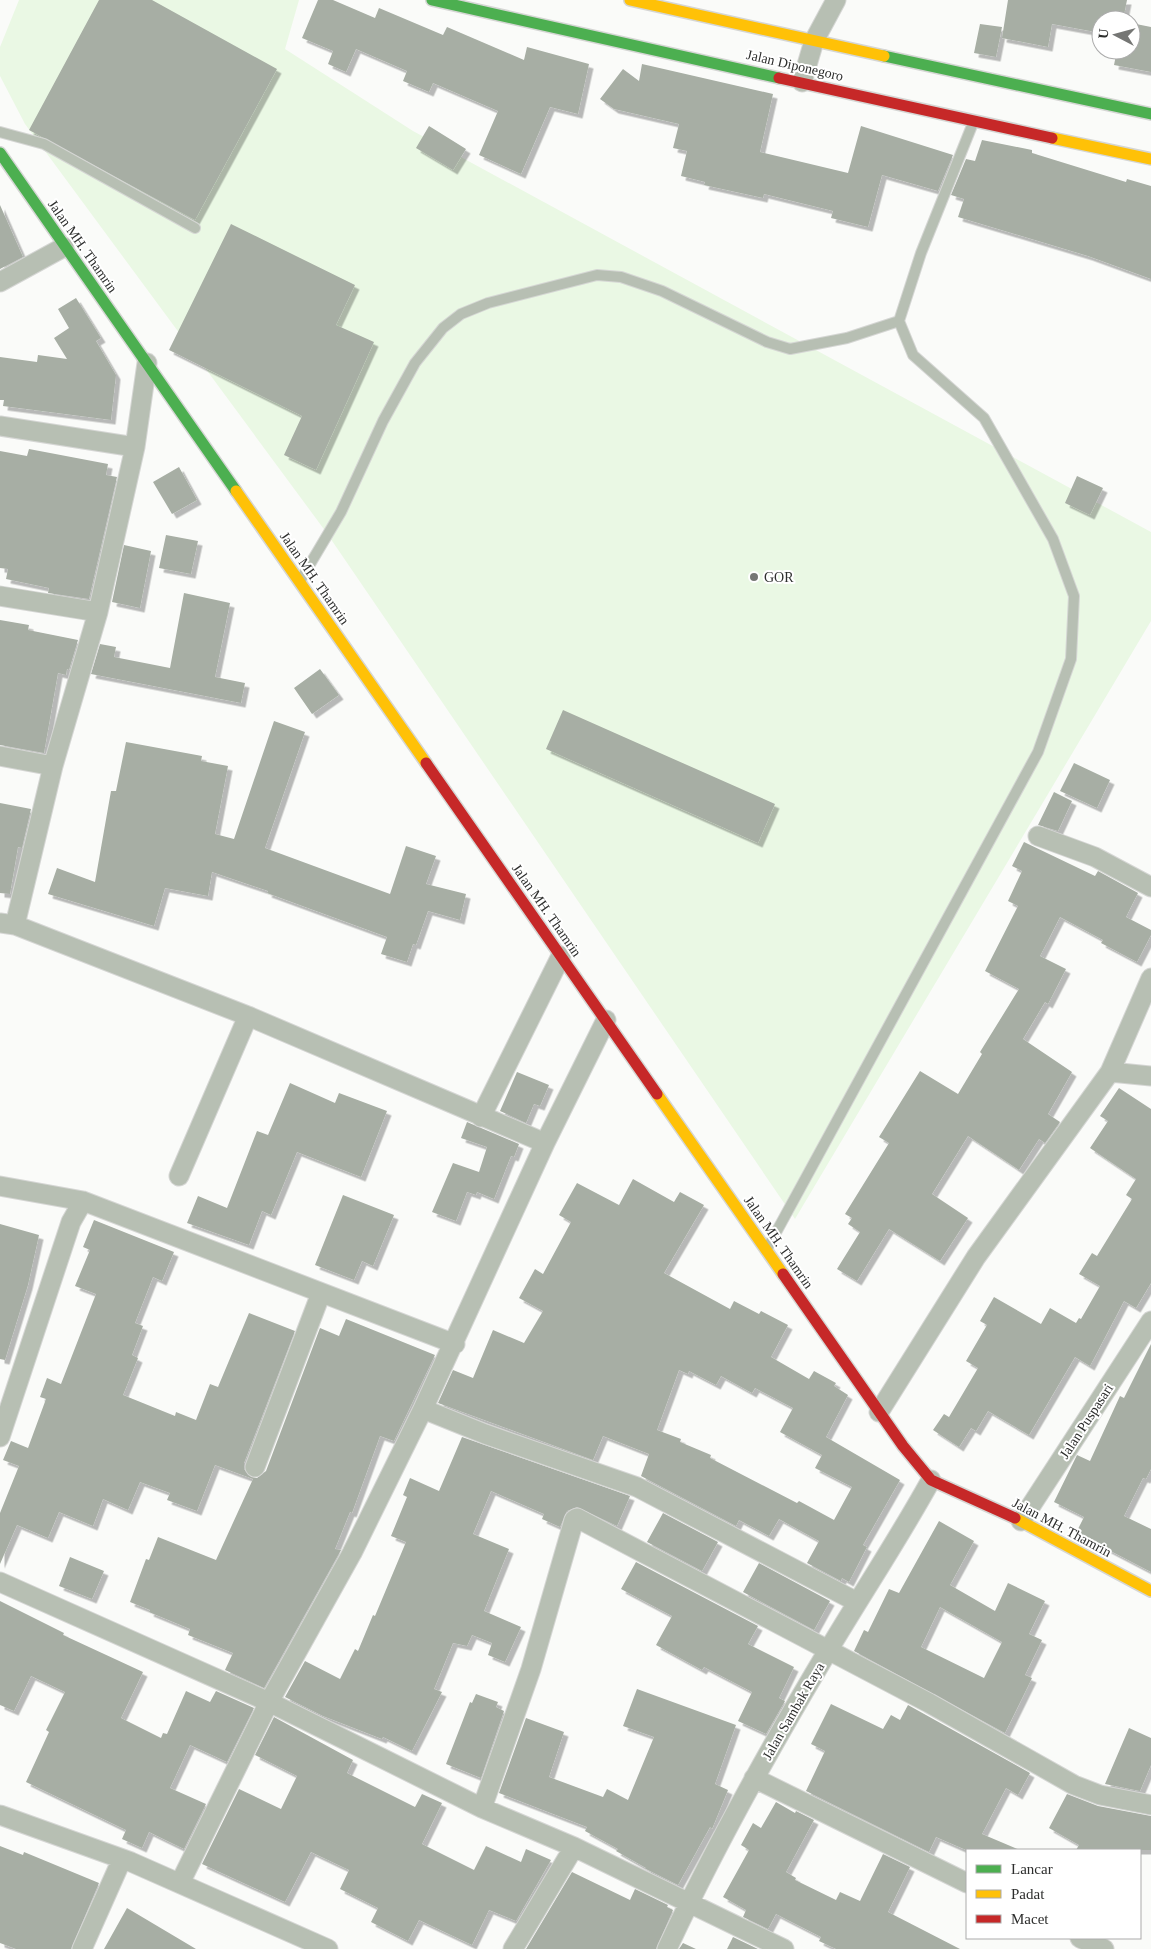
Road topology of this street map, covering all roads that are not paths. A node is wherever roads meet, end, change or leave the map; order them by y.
1 (432, 0) edge
2 (630, 0) edge
3 (836, 0) edge
4 (814, 41) junction
5 (802, 82) junction
6 (1151, 114) edge
7 (974, 122) junction
8 (0, 132) edge
9 (0, 152) edge
10 (1151, 159) edge
11 (195, 228) dead end
12 (64, 247) junction
13 (0, 282) edge
14 (899, 321) junction
15 (147, 363) junction
16 (0, 426) edge
17 (135, 447) junction
18 (300, 582) junction
19 (0, 596) edge
20 (98, 612) junction
21 (0, 756) edge
22 (54, 766) junction
23 (1038, 836) dead end
24 (1151, 887) edge
25 (8, 924) edge
26 (561, 956) junction
27 (1151, 978) edge
28 (248, 1016) junction
29 (606, 1020) junction
30 (1110, 1072) junction
31 (1151, 1076) edge
32 (481, 1117) junction
33 (545, 1144) junction
34 (179, 1176) dead end
35 (0, 1186) edge
36 (83, 1201) junction
37 (767, 1250) junction
38 (320, 1293) junction
39 (1151, 1321) edge
40 (455, 1344) junction
41 (423, 1409) junction
42 (879, 1412) junction
43 (0, 1437) edge
44 (254, 1468) dead end
45 (931, 1480) junction
46 (1021, 1521) junction
47 (0, 1582) edge
48 (1151, 1591) edge
49 (857, 1602) junction
50 (829, 1649) junction
51 (269, 1702) junction
52 (754, 1778) junction
53 (1151, 1805) edge
54 (482, 1808) junction
55 (0, 1815) edge
56 (574, 1847) junction
57 (122, 1859) junction
58 (180, 1883) junction
59 (966, 1883) edge
60 (688, 1903) junction
61 (1082, 1939) edge
62 (82, 1949) edge
63 (328, 1949) edge
64 (513, 1949) edge
65 (667, 1949) edge
66 (784, 1949) edge
67 (1104, 1949) edge

1 - 5 main road, Jalan Diponegoro
2 - 4 main road, Jalan Diponegoro
3 - 4 street
4 - 5 street
4 - 6 main road, Jalan Diponegoro
5 - 7 main road, Jalan Diponegoro
7 - 10 main road, Jalan Diponegoro
7 - 14 lane
8 - 11 lane
9 - 12 main road, Jalan MH. Thamrin
12 - 13 street
12 - 15 main road, Jalan MH. Thamrin
14 - 18 lane
14 - 37 lane
15 - 17 street
15 - 18 main road, Jalan MH. Thamrin
16 - 17 street
17 - 20 street
18 - 26 main road, Jalan MH. Thamrin
19 - 20 street
20 - 22 street
21 - 22 street
22 - 25 street
23 - 24 street
25 - 28 street
26 - 29 main road, Jalan MH. Thamrin
26 - 32 street
27 - 30 street
28 - 32 street
28 - 34 street
29 - 33 street
29 - 37 main road, Jalan MH. Thamrin
30 - 31 street
30 - 42 street
32 - 33 street
33 - 40 street
35 - 36 street
36 - 38 street
36 - 43 street
37 - 42 main road, Jalan MH. Thamrin
38 - 40 street
38 - 44 street
39 - 46 street, Jalan Puspasari
40 - 41 street
41 - 49 street
41 - 51 street
42 - 45 main road, Jalan MH. Thamrin
45 - 46 main road, Jalan MH. Thamrin
45 - 49 street, Jalan Sambak Raya
46 - 48 main road, Jalan MH. Thamrin
47 - 51 street
49 - 50 street, Jalan Sambak Raya
50 - 52 street, Jalan Sambak Raya
50 - 53 street
50 - 54 street
51 - 54 street
51 - 58 street
52 - 59 street
52 - 60 street, Jalan Sambak Raya
54 - 56 street
55 - 57 street
56 - 60 street
56 - 64 street
57 - 58 street
57 - 62 street
58 - 63 street
60 - 65 street, Jalan Sambak Raya
60 - 66 street
61 - 67 street

